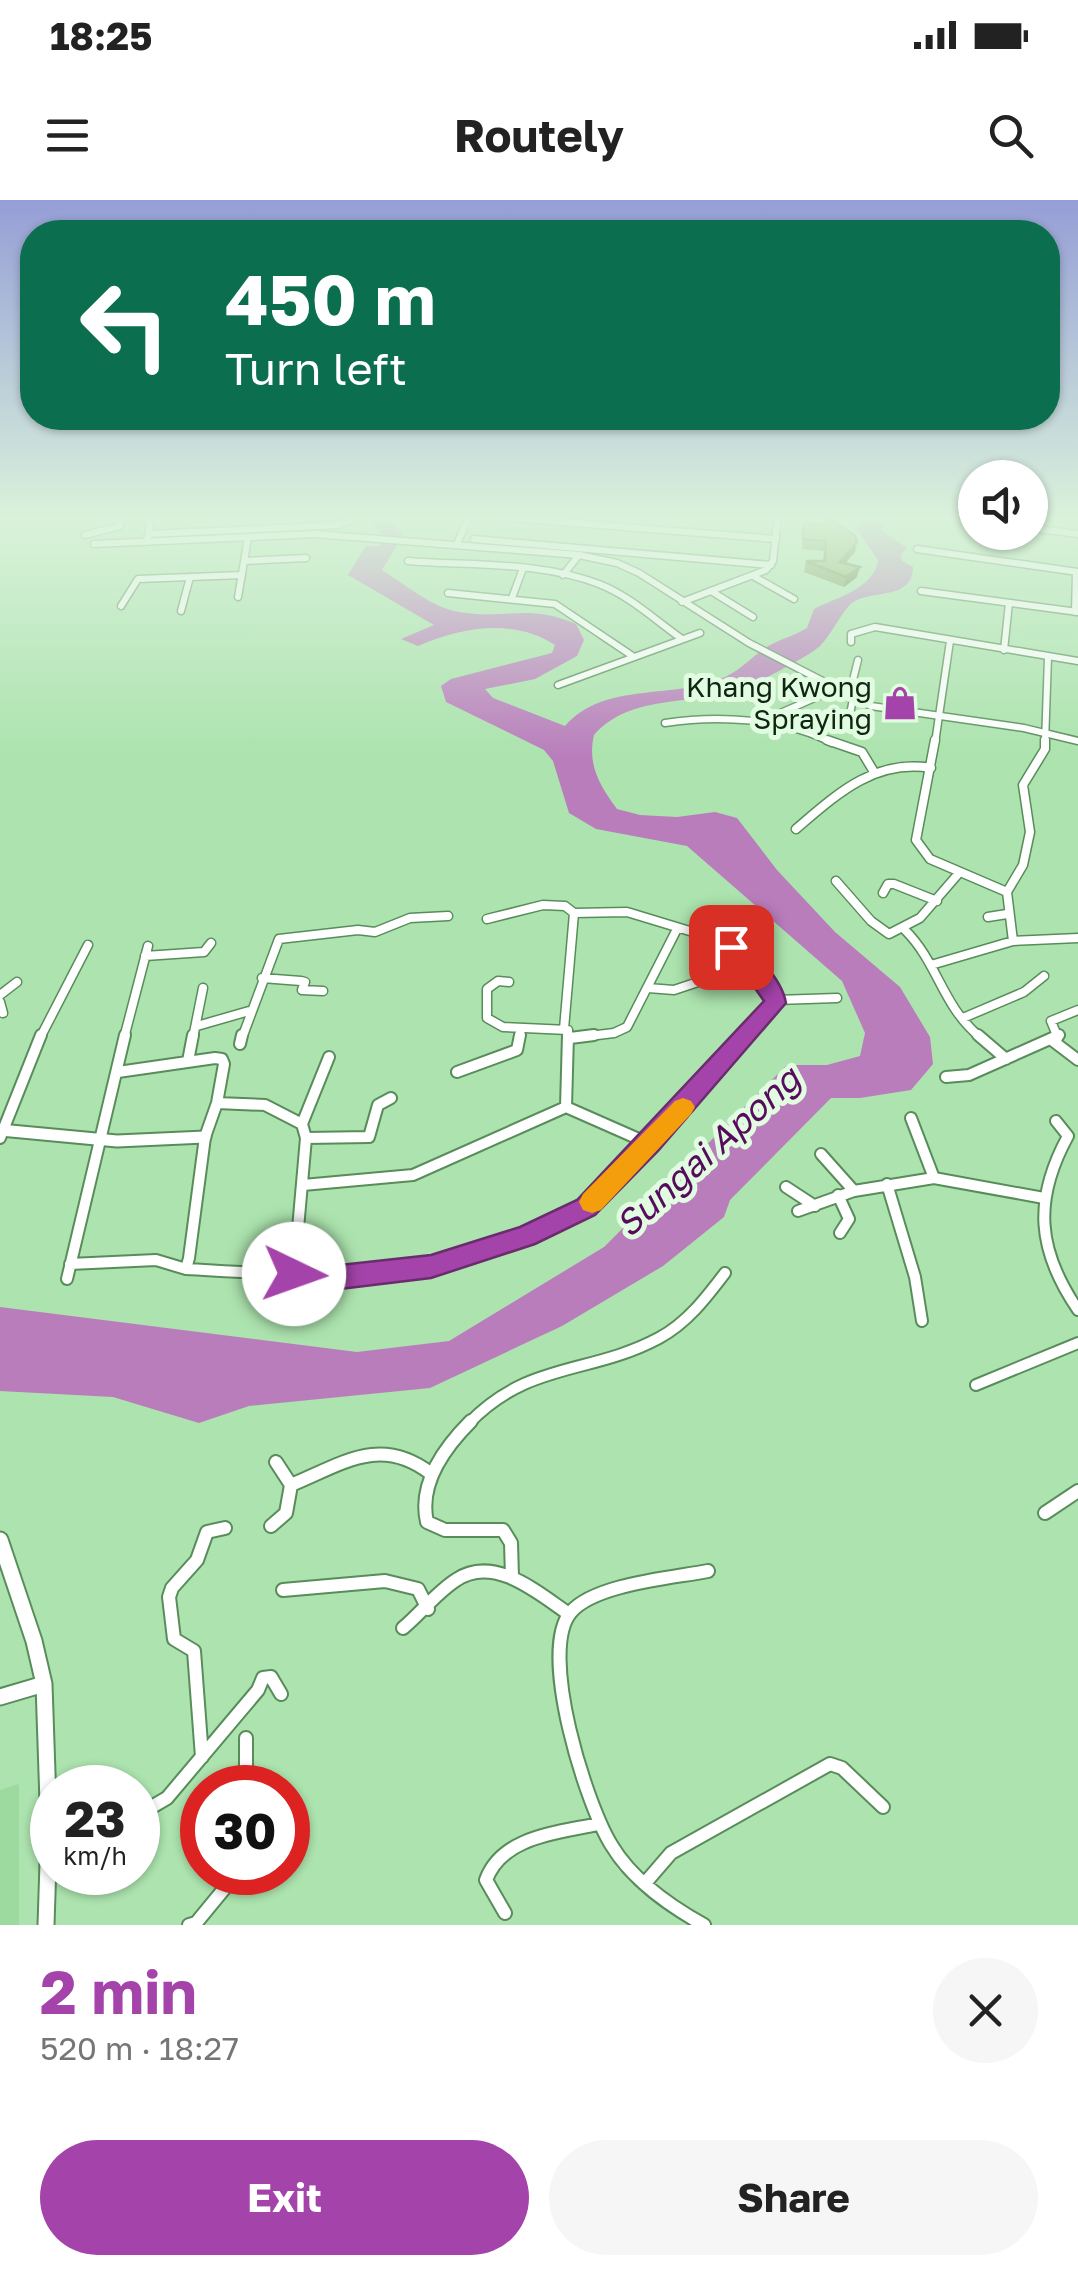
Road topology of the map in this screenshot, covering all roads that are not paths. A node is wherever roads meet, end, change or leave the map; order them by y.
1 (127, 596) edge
2 (185, 596) edge
3 (493, 596) edge
4 (621, 596) edge
5 (672, 596) edge
6 (673, 596) edge
7 (697, 596) edge
8 (698, 596) edge
9 (721, 596) edge
10 (790, 596) edge
11 (969, 596) edge
12 (512, 598) joint
13 (794, 599) dead end
14 (682, 602) junction
15 (1009, 602) junction
16 (121, 606) dead end
17 (181, 610) dead end
18 (696, 612) junction
19 (1076, 612) edge
20 (753, 617) dead end
21 (886, 629) junction
22 (700, 633) dead end
23 (682, 639) junction
24 (950, 641) junction
25 (851, 642) dead end
26 (882, 643) dead end
27 (1004, 650) junction
28 (634, 656) junction
29 (1048, 657) junction
30 (858, 660) dead end
31 (1078, 662) edge
32 (558, 685) dead end
33 (835, 689) junction
34 (844, 694) junction
35 (853, 699) junction
36 (940, 716) junction
37 (758, 722) junction
38 (665, 723) dead end
39 (848, 724) dead end
40 (1044, 732) junction
41 (1078, 741) edge
42 (931, 768) junction
43 (874, 772) junction
44 (796, 829) dead end
45 (959, 872) junction
46 (836, 881) dead end
47 (1006, 892) junction
48 (883, 893) dead end
49 (937, 901) junction
50 (574, 913) junction
51 (1007, 914) junction
52 (448, 916) dead end
53 (988, 917) dead end
54 (487, 918) dead end
55 (677, 928) junction
56 (905, 930) junction
57 (1078, 938) edge
58 (1013, 941) junction
59 (211, 942) dead end
60 (88, 945) dead end
61 (931, 966) junction
62 (718, 975) dead end
63 (1044, 976) dead end
64 (262, 978) junction
65 (17, 982) dead end
66 (509, 982) dead end
67 (204, 988) dead end
68 (648, 988) junction
69 (322, 990) dead end
70 (837, 998) dead end
71 (0, 999) edge
72 (776, 1000) junction
73 (1078, 1010) edge
74 (248, 1011) junction
75 (3, 1014) dead end
76 (963, 1018) junction
77 (197, 1026) junction
78 (520, 1028) junction
79 (567, 1033) junction
80 (1053, 1042) junction
81 (240, 1044) dead end
82 (329, 1058) dead end
83 (1006, 1060) junction
84 (1078, 1060) edge
85 (188, 1061) junction
86 (118, 1072) junction
87 (457, 1072) dead end
88 (946, 1077) dead end
89 (391, 1098) dead end
90 (217, 1103) junction
91 (566, 1108) junction
92 (911, 1118) dead end
93 (1056, 1121) dead end
94 (302, 1124) junction
95 (1, 1133) edge
96 (204, 1137) junction
97 (306, 1138) junction
98 (96, 1139) junction
99 (650, 1144) junction
100 (822, 1154) dead end
101 (934, 1178) junction
102 (887, 1184) junction
103 (303, 1186) junction
104 (786, 1187) dead end
105 (854, 1191) junction
106 (838, 1195) junction
107 (1044, 1198) junction
108 (815, 1206) junction
109 (798, 1211) dead end
110 (840, 1232) dead end
111 (70, 1264) junction
112 (186, 1270) junction
113 (725, 1273) dead end
114 (294, 1274) junction
115 (67, 1279) dead end
116 (1078, 1310) edge
117 (922, 1321) dead end
118 (1078, 1343) edge
119 (976, 1385) dead end
120 (276, 1462) dead end
121 (430, 1473) junction
122 (292, 1485) junction
123 (1078, 1492) edge
124 (1044, 1513) dead end
125 (271, 1526) dead end
126 (225, 1528) dead end
127 (0, 1540) edge
128 (708, 1571) dead end
129 (512, 1577) junction
130 (283, 1590) dead end
131 (428, 1609) junction
132 (568, 1614) junction
133 (403, 1628) dead end
134 (44, 1684) junction
135 (281, 1694) dead end
136 (0, 1697) edge
137 (246, 1738) dead end
138 (202, 1757) junction
139 (48, 1765) edge
140 (246, 1765) edge
141 (160, 1803) edge
142 (883, 1807) dead end
143 (598, 1824) junction
144 (646, 1882) junction
145 (48, 1895) edge
146 (219, 1895) edge
147 (504, 1912) dead end
148 (46, 1925) edge
149 (189, 1925) edge
150 (704, 1925) edge

1 - 16 street
2 - 17 street
3 - 12 street
4 - 23 street
5 - 18 street
6 - 14 street
7 - 14 street
8 - 18 street
9 - 20 street
10 - 13 street
11 - 15 street
12 - 28 street
14 - 18 street
15 - 19 street
15 - 27 street
18 - 33 street
21 - 24 street
21 - 25 street
21 - 26 street
22 - 23 street
23 - 28 street
24 - 27 street
24 - 36 street
27 - 29 street
28 - 32 street
29 - 31 street
29 - 40 street
30 - 34 street
33 - 34 street
33 - 37 street
34 - 35 street
35 - 36 street
35 - 39 street
36 - 40 street
36 - 42 street
37 - 38 street
37 - 43 street
40 - 41 street
40 - 47 street
42 - 43 street
42 - 45 street
43 - 44 street
45 - 47 street
45 - 49 street
46 - 56 street
47 - 51 street
48 - 49 street
49 - 56 street
50 - 54 street
50 - 55 street
50 - 79 street
51 - 53 street
51 - 58 street
52 - 64 street
55 - 68 street
55 - 72 street
56 - 61 street
57 - 58 street
58 - 61 street
59 - 86 street
60 - 95 street
61 - 76 street
62 - 68 street
63 - 76 street
64 - 69 street
64 - 74 street
65 - 71 street
66 - 78 street
67 - 77 street
68 - 79 street
70 - 72 street
71 - 75 street
72 - 99 street
73 - 80 street
74 - 77 street
74 - 81 street
76 - 83 street
77 - 85 street
78 - 79 street
78 - 87 street
79 - 91 street
80 - 83 street
80 - 84 street
82 - 94 street
83 - 88 street
85 - 86 street
85 - 90 street
86 - 98 street
89 - 97 street
90 - 94 street
90 - 96 street
91 - 99 street
91 - 103 street
92 - 101 street
93 - 107 street
94 - 97 street
95 - 98 street
96 - 98 street
96 - 112 street
97 - 103 street
98 - 111 street
99 - 114 street
100 - 105 street
101 - 102 street
101 - 107 street
102 - 105 street
102 - 117 street
103 - 114 street
104 - 108 street
105 - 106 street
106 - 108 street
106 - 110 street
107 - 116 street
108 - 109 street
111 - 112 street
111 - 115 street
112 - 114 street
113 - 121 street
118 - 119 street
120 - 122 street
121 - 122 street
121 - 129 street
122 - 125 street
123 - 124 street
126 - 138 street
127 - 134 street
128 - 132 street
129 - 131 street
129 - 132 street
130 - 131 street
131 - 133 street
132 - 143 street
134 - 136 street
134 - 139 street
135 - 138 street
137 - 140 street
138 - 141 street
142 - 144 street
143 - 144 street
143 - 147 street
144 - 150 street
145 - 148 street
146 - 149 street

